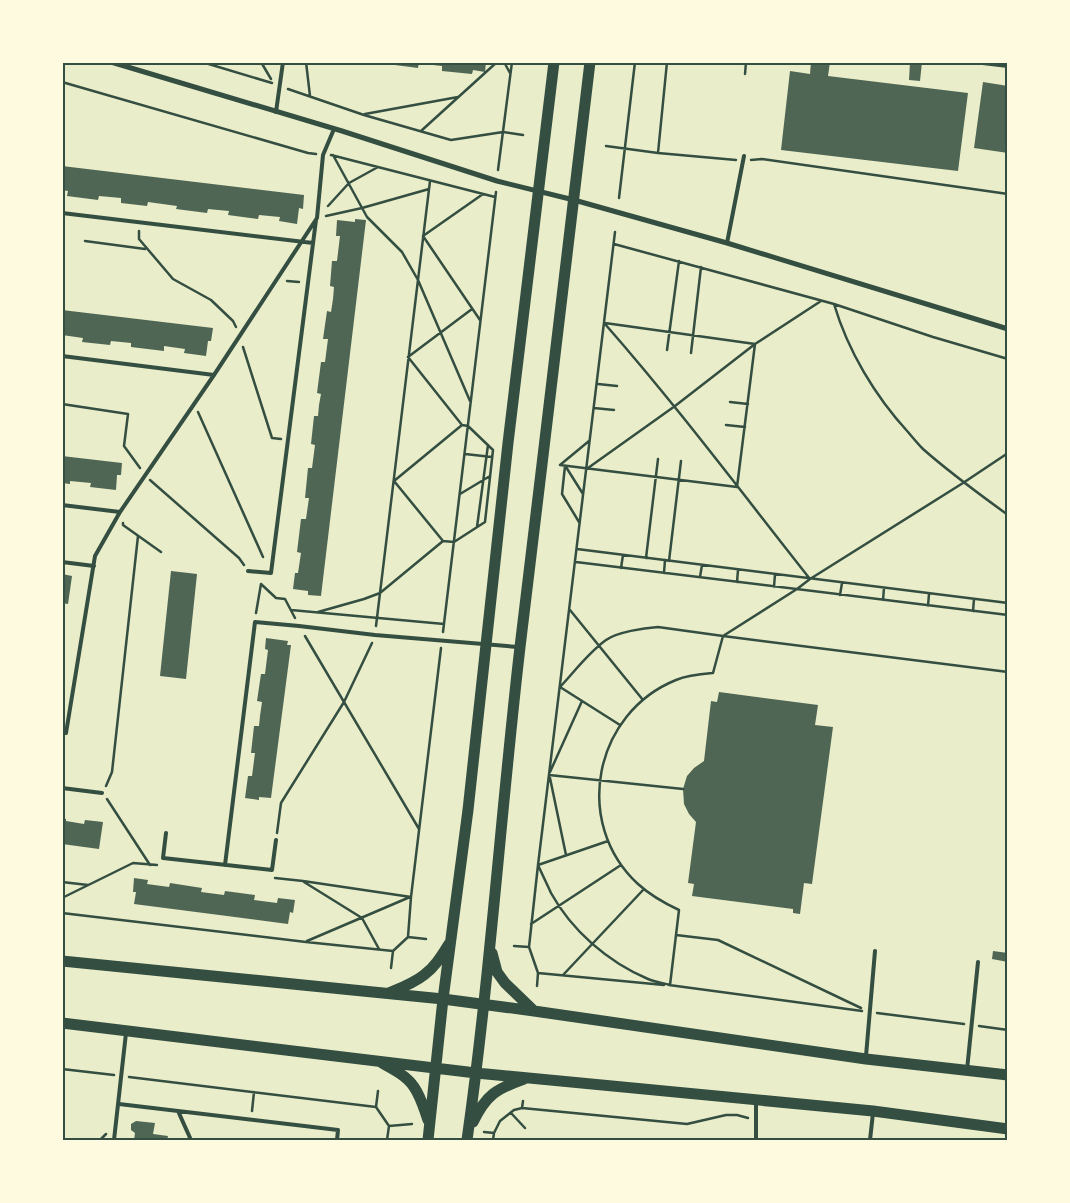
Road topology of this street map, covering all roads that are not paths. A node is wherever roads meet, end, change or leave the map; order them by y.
1 (111, 62) edge
2 (283, 62) edge
3 (554, 62) edge
4 (590, 62) edge
5 (974, 62) edge
6 (1008, 66) edge
7 (276, 112) junction
8 (334, 129) junction
9 (744, 156) dead end
10 (538, 192) junction
11 (574, 200) junction
12 (62, 213) edge
13 (317, 218) junction
14 (301, 241) junction
15 (313, 243) junction
16 (726, 243) junction
17 (1008, 329) edge
18 (62, 356) edge
19 (214, 376) junction
20 (62, 505) edge
21 (120, 512) junction
22 (62, 562) edge
23 (94, 566) junction
24 (248, 571) dead end
25 (487, 645) junction
26 (520, 648) junction
27 (62, 732) edge
28 (62, 788) edge
29 (102, 793) road end
30 (166, 833) dead end
31 (276, 840) road end
32 (225, 864) junction
33 (451, 941) junction
34 (490, 944) junction
35 (874, 951) dead end
36 (62, 961) edge
37 (978, 962) dead end
38 (388, 994) junction
39 (443, 999) junction
40 (484, 1005) junction
41 (534, 1011) junction
42 (62, 1023) edge
43 (126, 1031) junction
44 (866, 1059) junction
45 (381, 1062) junction
46 (436, 1068) junction
47 (967, 1070) junction
48 (476, 1073) junction
49 (1008, 1075) edge
50 (526, 1078) junction
51 (756, 1099) junction
52 (119, 1104) junction
53 (178, 1110) junction
54 (873, 1111) junction
55 (429, 1126) junction
56 (1008, 1129) edge
57 (468, 1135) edge
58 (114, 1140) edge
59 (191, 1140) edge
60 (337, 1140) edge
61 (428, 1140) edge
62 (756, 1140) edge
63 (870, 1140) edge

1 - 7 street
2 - 7 lane
3 - 10 main road
4 - 11 main road
5 - 6 lane
7 - 8 street
8 - 10 street
8 - 13 lane
9 - 16 lane
10 - 11 street
10 - 25 main road
11 - 16 street
11 - 26 main road
12 - 14 lane
13 - 14 lane
13 - 15 lane
14 - 15 lane
14 - 19 lane
15 - 24 lane
16 - 17 street
18 - 19 lane
19 - 21 lane
20 - 21 lane
21 - 23 lane
22 - 23 lane
23 - 27 lane
25 - 26 lane
25 - 32 lane
25 - 33 main road
26 - 34 main road
28 - 29 lane
30 - 32 lane
31 - 32 lane
33 - 38 main road
33 - 39 main road
34 - 40 main road
34 - 41 main road
35 - 44 lane
36 - 38 main road
37 - 47 lane
38 - 39 main road
39 - 40 main road
39 - 46 main road
40 - 41 main road
40 - 48 main road
41 - 44 main road
42 - 43 main road
43 - 45 main road
43 - 52 lane
44 - 47 main road
45 - 46 main road
45 - 55 main road
46 - 48 main road
46 - 55 main road
47 - 49 main road
48 - 50 main road
48 - 57 main road
50 - 51 main road
50 - 57 main road
51 - 54 main road
51 - 62 lane
52 - 53 lane
52 - 58 lane
53 - 59 lane
53 - 60 lane
54 - 56 main road
54 - 63 lane
55 - 61 main road

